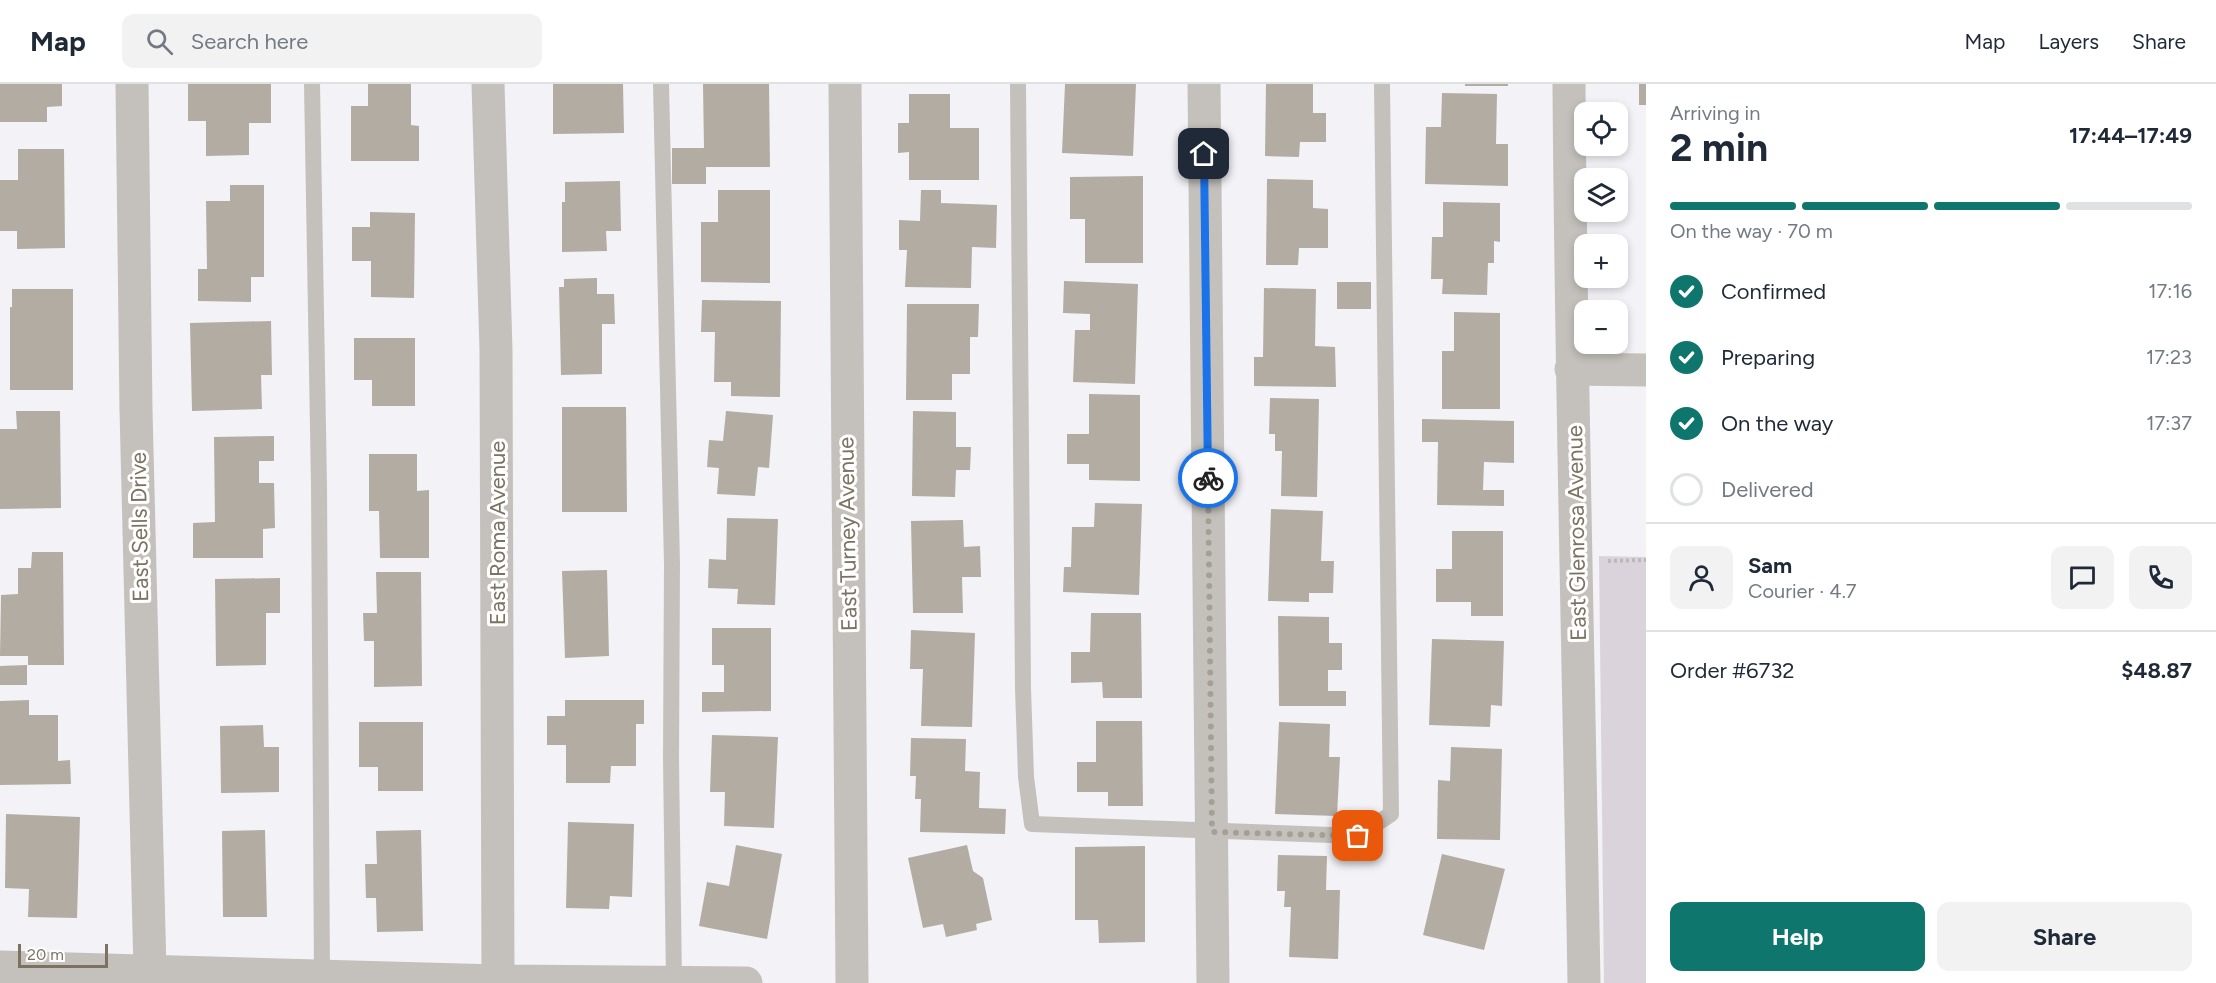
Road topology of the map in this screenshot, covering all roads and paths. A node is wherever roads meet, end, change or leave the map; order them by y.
1 (132, 84) edge
2 (312, 84) edge
3 (488, 84) edge
4 (661, 84) edge
5 (844, 84) edge
6 (1018, 84) edge
7 (1204, 84) edge
8 (1382, 84) edge
9 (1569, 84) edge
10 (1571, 369) junction
11 (1646, 370) edge
12 (1646, 560) edge
13 (1603, 567) dead end
14 (1212, 832) junction
15 (0, 967) edge
16 (150, 971) junction
17 (322, 976) junction
18 (498, 981) junction
19 (674, 983) edge
20 (746, 983) edge
21 (852, 983) edge
22 (1213, 983) edge
23 (1584, 983) edge

1 - 16 street, East Sells Drive
2 - 17 lane
3 - 18 street, East Roma Avenue
4 - 19 lane
5 - 21 street, East Turney Avenue
6 - 14 lane
7 - 14 street
8 - 14 lane
9 - 10 street, East Glenrosa Avenue
10 - 11 street
10 - 23 street, East Glenrosa Avenue
12 - 13 path
14 - 22 street
15 - 16 street
16 - 17 street
17 - 18 street
18 - 19 street
19 - 20 street

